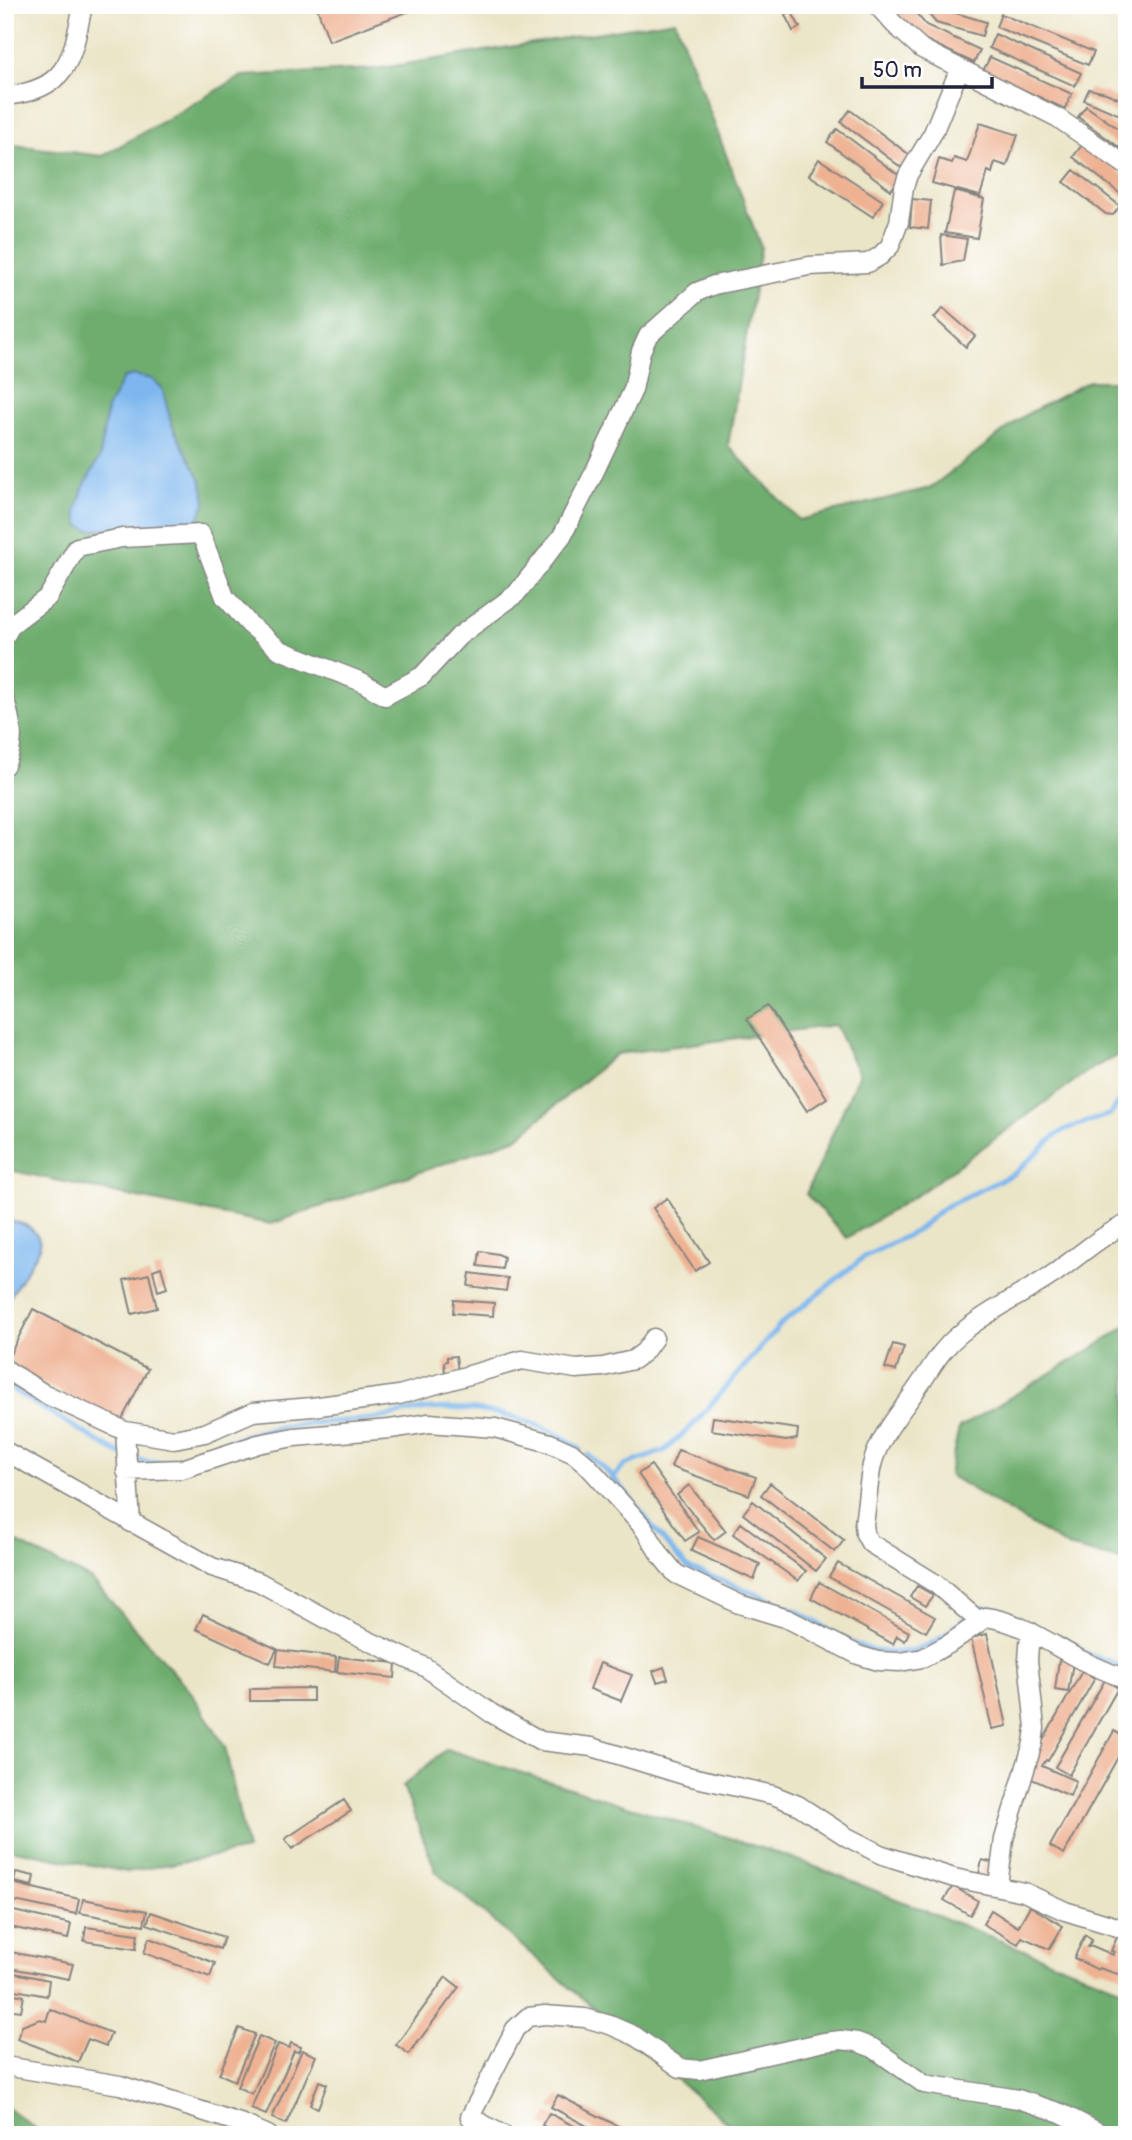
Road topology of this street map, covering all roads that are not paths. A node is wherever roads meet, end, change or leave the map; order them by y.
1 (83, 5) edge
2 (877, 5) edge
3 (960, 68) junction
4 (5, 96) edge
5 (1127, 166) edge
6 (5, 636) edge
7 (5, 700) edge
8 (5, 765) edge
9 (1127, 1224) edge
10 (654, 1338) dead end
11 (5, 1369) edge
12 (411, 1410) junction
13 (125, 1438) junction
14 (5, 1451) edge
15 (126, 1468) junction
16 (131, 1523) junction
17 (973, 1614) junction
18 (1030, 1631) junction
19 (1127, 1679) edge
20 (998, 1886) junction
21 (1127, 1930) edge
22 (5, 2067) edge
23 (267, 2134) edge
24 (503, 2135) edge
25 (1104, 2135) edge

1 - 4 street
2 - 3 street
3 - 5 street
3 - 6 street
7 - 8 street
9 - 17 street
10 - 12 street
11 - 13 street
12 - 13 street
12 - 15 street
12 - 17 street
13 - 15 street
14 - 16 street
15 - 16 street
16 - 20 street
17 - 18 street
18 - 19 street
18 - 20 street
20 - 21 street
22 - 23 street
24 - 25 street

